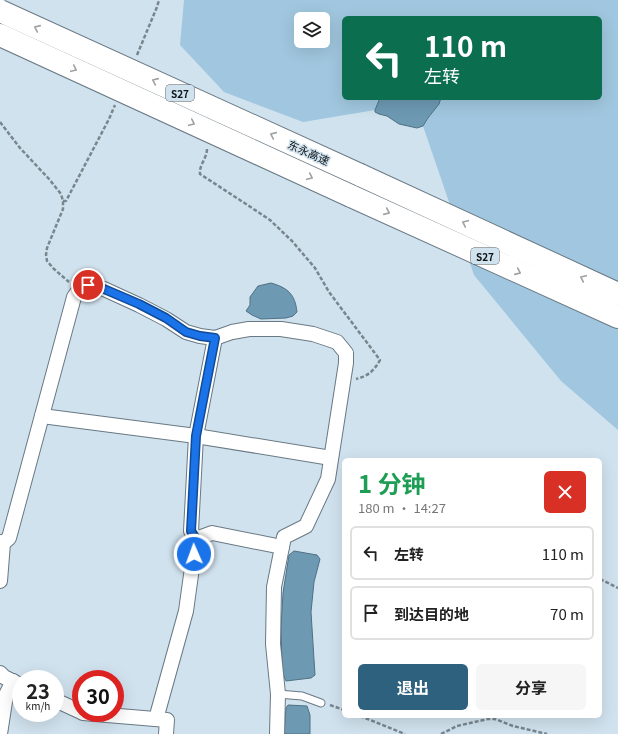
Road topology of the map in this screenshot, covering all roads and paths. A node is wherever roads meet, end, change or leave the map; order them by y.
1 (0, 11) edge
2 (0, 35) edge
3 (0, 122) edge
4 (205, 146) dead end
5 (81, 287) junction
6 (618, 294) edge
7 (618, 317) edge
8 (215, 338) junction
9 (344, 381) junction
10 (42, 416) junction
11 (196, 436) junction
12 (331, 458) junction
13 (196, 539) junction
14 (1, 542) edge
15 (282, 547) junction
16 (602, 580) edge
17 (0, 581) edge
18 (618, 588) edge
19 (0, 673) edge
20 (12, 681) edge
21 (12, 688) edge
22 (278, 694) junction
23 (321, 703) joint
24 (342, 709) edge
25 (124, 716) edge
26 (365, 718) edge
27 (156, 719) junction
28 (0, 734) edge
29 (166, 734) edge
30 (277, 734) edge
31 (406, 734) edge
32 (441, 734) edge
33 (547, 734) edge

6 -> 1 highway, 东永高速 / S27, bridge
2 -> 7 highway, 东永高速 / S27, bridge
3 - 5 path
4 - 9 path
5 - 8 street
5 - 10 street
8 - 9 street
8 - 11 street
9 - 12 street
10 - 11 street
10 - 14 street
11 - 12 street
11 - 13 street
12 - 15 street
13 - 15 street
13 - 27 street
14 - 17 street
15 - 22 street
16 - 18 path
19 - 20 street
21 - 28 street
22 - 23 lane
22 - 30 street
23 - 24 path
25 - 27 street
26 - 31 path
27 - 29 street
32 - 33 path

